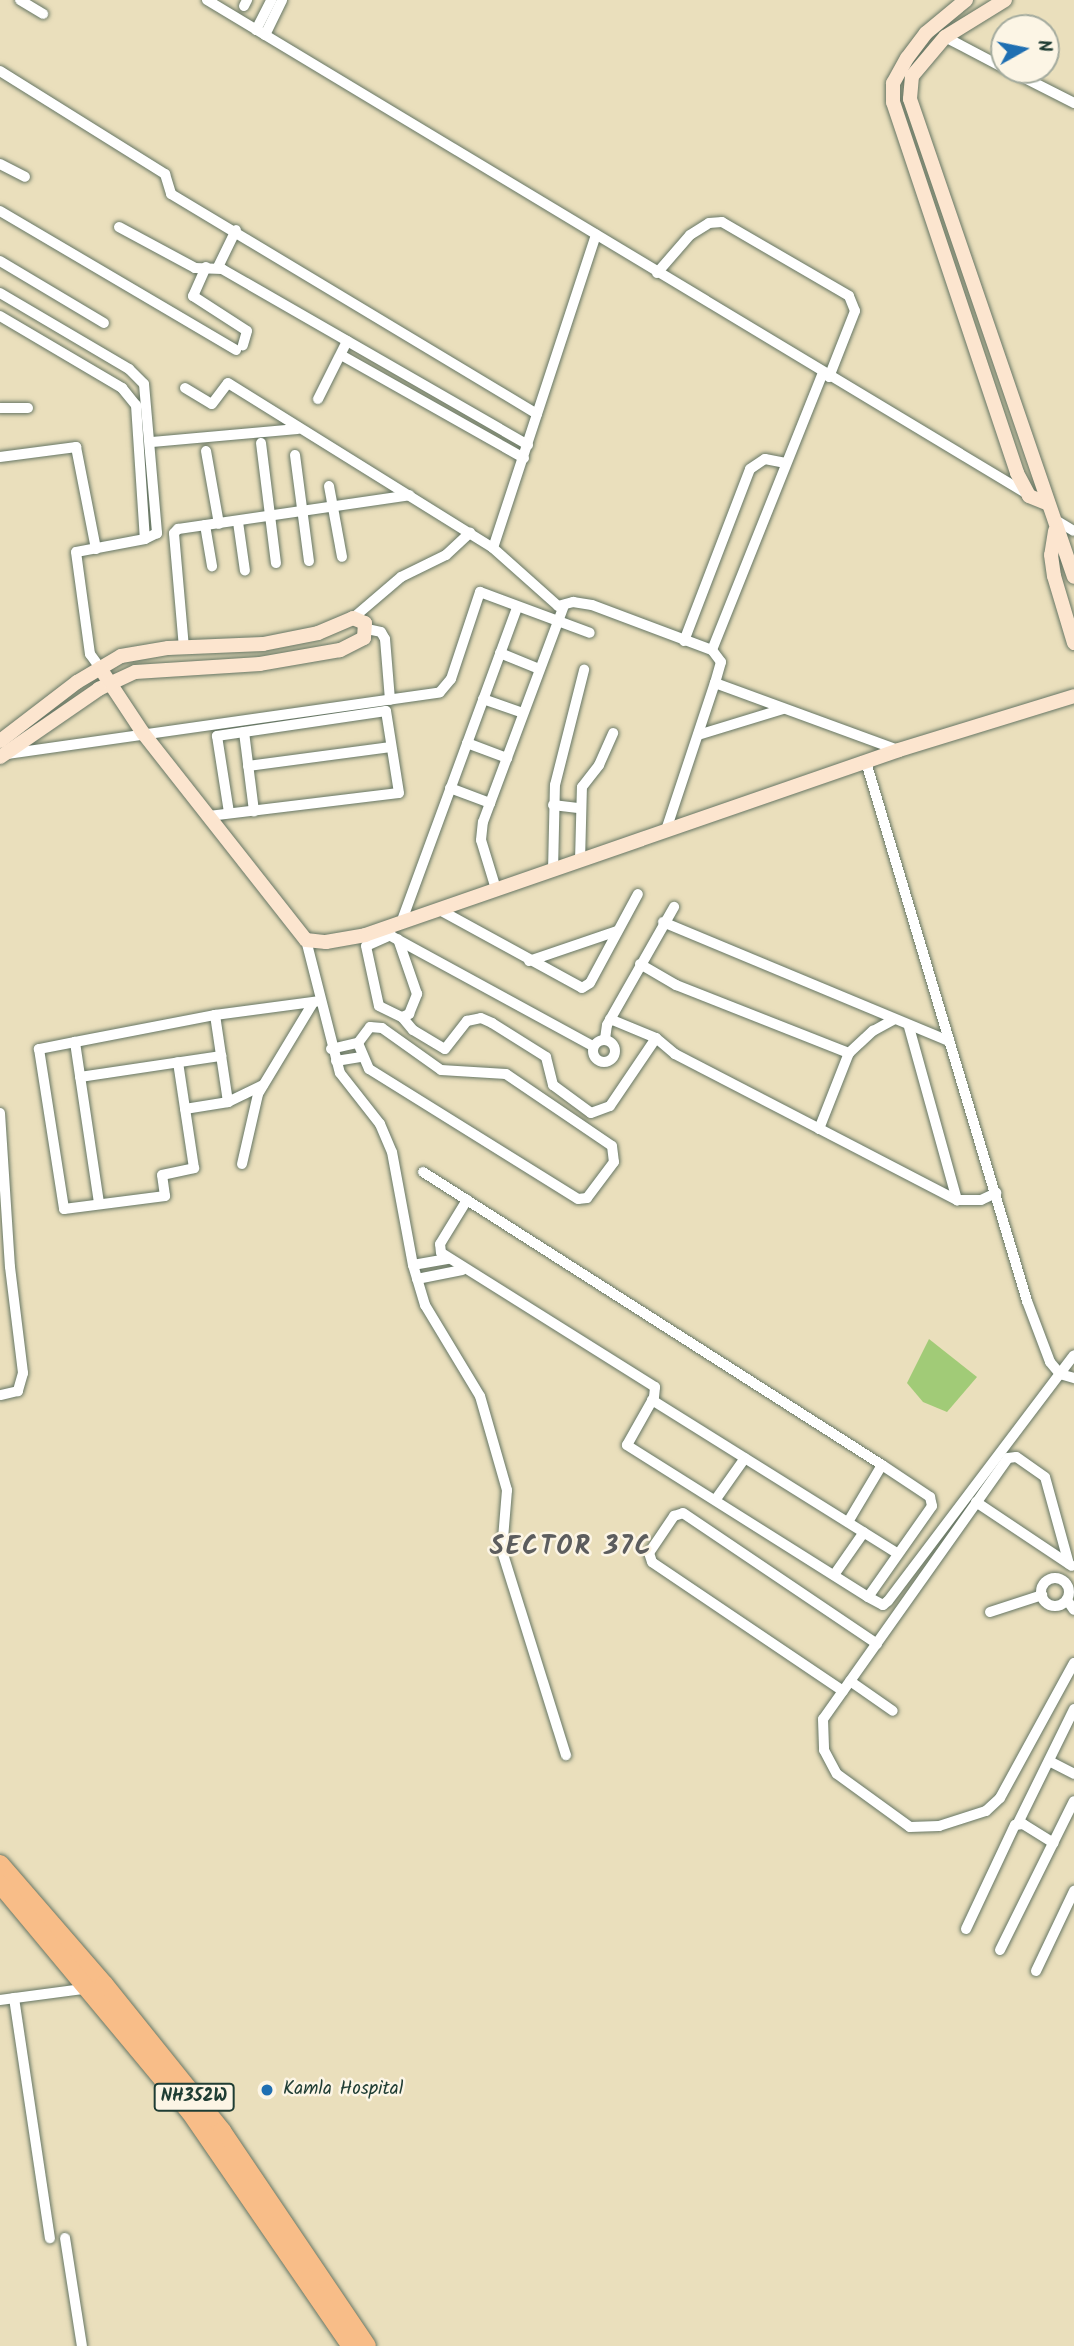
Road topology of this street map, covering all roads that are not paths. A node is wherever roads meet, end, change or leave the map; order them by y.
1 (20, 0) edge
2 (207, 0) edge
3 (271, 0) edge
4 (282, 0) edge
5 (966, 0) edge
6 (1005, 0) edge
7 (43, 14) dead end
8 (260, 33) junction
9 (945, 37) junction
10 (990, 61) edge
11 (0, 71) edge
12 (1036, 84) edge
13 (1074, 103) edge
14 (0, 164) edge
15 (25, 177) dead end
16 (0, 212) edge
17 (119, 227) dead end
18 (236, 230) junction
19 (596, 235) junction
20 (0, 261) edge
21 (206, 267) junction
22 (218, 267) junction
23 (657, 273) junction
24 (0, 293) edge
25 (0, 316) edge
26 (104, 323) dead end
27 (347, 341) junction
28 (341, 355) junction
29 (826, 375) junction
30 (185, 388) dead end
31 (318, 399) dead end
32 (0, 408) edge
33 (28, 408) dead end
34 (537, 414) junction
35 (297, 429) junction
36 (152, 442) junction
37 (261, 443) dead end
38 (528, 445) junction
39 (206, 451) dead end
40 (295, 455) dead end
41 (0, 457) edge
42 (524, 458) junction
43 (786, 463) junction
44 (328, 486) dead end
45 (411, 495) junction
46 (1030, 496) junction
47 (1046, 503) junction
48 (332, 507) junction
49 (302, 512) junction
50 (270, 517) junction
51 (238, 522) junction
52 (219, 524) junction
53 (1054, 524) junction
54 (205, 525) junction
55 (1074, 531) edge
56 (470, 533) junction
57 (145, 539) junction
58 (493, 548) junction
59 (96, 549) junction
60 (342, 558) dead end
61 (309, 561) dead end
62 (276, 563) dead end
63 (212, 566) dead end
64 (245, 571) dead end
65 (1074, 577) edge
66 (564, 605) junction
67 (517, 608) junction
68 (353, 618) junction
69 (556, 622) junction
70 (367, 629) junction
71 (590, 633) dead end
72 (684, 640) junction
73 (1074, 643) edge
74 (184, 648) junction
75 (712, 650) junction
76 (500, 653) junction
77 (100, 668) junction
78 (539, 668) junction
79 (584, 670) dead end
80 (715, 683) junction
81 (110, 684) junction
82 (1074, 696) edge
83 (483, 699) junction
84 (390, 700) junction
85 (784, 709) junction
86 (523, 713) junction
87 (244, 732) junction
88 (143, 733) junction
89 (613, 733) dead end
90 (698, 735) junction
91 (467, 743) junction
92 (391, 747) junction
93 (899, 750) junction
94 (1, 751) edge
95 (507, 758) junction
96 (866, 762) junction
97 (248, 766) junction
98 (450, 788) junction
99 (490, 803) junction
100 (553, 805) junction
101 (578, 808) junction
102 (254, 811) junction
103 (229, 813) junction
104 (209, 817) junction
105 (666, 830) junction
106 (580, 861) junction
107 (553, 871) junction
108 (496, 890) junction
109 (638, 894) dead end
110 (674, 907) dead end
111 (438, 909) junction
112 (663, 922) junction
113 (401, 923) junction
114 (617, 931) junction
115 (390, 935) junction
116 (306, 940) junction
117 (529, 961) junction
118 (640, 964) junction
119 (316, 1002) junction
120 (215, 1015) junction
121 (402, 1017) junction
122 (610, 1020) junction
123 (893, 1020) junction
124 (909, 1027) junction
125 (656, 1038) junction
126 (605, 1039) junction
127 (949, 1041) junction
128 (75, 1042) junction
129 (358, 1043) junction
130 (593, 1046) junction
131 (331, 1049) junction
132 (849, 1053) junction
133 (221, 1056) junction
134 (362, 1057) junction
135 (335, 1061) junction
136 (178, 1062) junction
137 (80, 1077) junction
138 (263, 1084) junction
139 (228, 1102) junction
140 (185, 1109) junction
141 (0, 1112) edge
142 (819, 1129) junction
143 (242, 1164) dead end
144 (423, 1172) dead end
145 (996, 1193) junction
146 (957, 1199) junction
147 (467, 1200) junction
148 (99, 1203) junction
149 (448, 1259) junction
150 (413, 1265) junction
151 (462, 1270) junction
152 (417, 1279) junction
153 (1074, 1354) edge
154 (1060, 1374) junction
155 (1074, 1378) edge
156 (0, 1395) edge
157 (652, 1400) junction
158 (745, 1458) junction
159 (882, 1465) junction
160 (716, 1499) junction
161 (976, 1502) junction
162 (848, 1522) junction
163 (864, 1532) junction
164 (898, 1554) junction
165 (1068, 1563) edge
166 (834, 1575) junction
167 (1055, 1577) junction
168 (1042, 1595) junction
169 (1070, 1596) edge
170 (868, 1597) junction
171 (1074, 1610) edge
172 (990, 1612) dead end
173 (877, 1644) junction
174 (1074, 1662) edge
175 (850, 1681) junction
176 (843, 1691) junction
177 (1074, 1709) edge
178 (893, 1711) dead end
179 (566, 1755) dead end
180 (1049, 1761) junction
181 (1074, 1774) edge
182 (1074, 1801) edge
183 (1070, 1820) edge
184 (1018, 1823) junction
185 (1053, 1843) junction
186 (0, 1864) edge
187 (0, 1884) edge
188 (1074, 1891) edge
189 (966, 1929) dead end
190 (1000, 1950) dead end
191 (1035, 1971) dead end
192 (98, 1986) junction
193 (14, 1998) junction
194 (0, 2000) edge
195 (50, 2238) dead end
196 (65, 2238) dead end
197 (82, 2346) edge
198 (351, 2346) edge
199 (368, 2346) edge

1 - 7 street
2 - 8 street
3 - 8 street
4 - 8 street
5 - 46 street
6 - 9 street
8 - 19 street
9 - 10 street
9 - 47 street
11 - 18 street
12 - 13 street
14 - 15 street
16 - 21 street
17 - 21 street
18 - 22 street
18 - 34 street
19 - 23 street
19 - 34 street
20 - 26 street
21 - 22 street
22 - 27 street
23 - 29 street
23 - 29 street
24 - 36 street
25 - 57 street
27 - 28 street
27 - 38 street
28 - 31 street
28 - 42 street
29 - 43 street
29 - 46 street
30 - 35 street
32 - 33 street
34 - 38 street
35 - 36 street
35 - 45 street
36 - 57 street
37 - 50 street
38 - 42 street
39 - 52 street
40 - 49 street
41 - 59 street
42 - 58 street
43 - 72 street
43 - 75 street
44 - 48 street
45 - 48 street
45 - 56 street
46 - 47 street
47 - 53 street
48 - 49 street
48 - 60 street
49 - 50 street
49 - 61 street
50 - 51 street
50 - 62 street
51 - 52 street
51 - 64 street
52 - 54 street
53 - 55 street
53 - 65 street
53 - 73 street
54 - 63 street
54 - 74 street
56 - 58 street
56 - 68 street
57 - 59 street
58 - 66 street
59 - 77 street
66 - 69 street
66 - 72 street
67 - 69 street
67 - 76 street
67 - 84 street
68 - 70 street
68 - 74 street
69 - 71 street
69 - 78 street
70 - 81 street
70 - 84 street
72 - 75 street
74 - 77 street
75 - 80 street
76 - 78 street
76 - 83 street
77 - 81 street
77 - 94 street
78 - 86 street
79 - 100 street
80 - 85 street
80 - 90 street
81 - 88 street
81 - 94 street
82 - 93 street
83 - 86 street
83 - 91 street
84 - 88 street
85 - 90 street
85 - 93 street
86 - 95 street
87 - 92 street
87 - 97 street
87 - 103 street
88 - 94 street
88 - 104 street
89 - 101 street
90 - 105 street
91 - 95 street
91 - 98 street
92 - 97 street
92 - 102 street
93 - 96 street
95 - 99 street
96 - 105 street
96 - 127 street
97 - 102 street
98 - 99 street
98 - 113 street
99 - 108 street
100 - 101 street
100 - 107 street
101 - 106 street
102 - 103 street
103 - 104 street
104 - 116 street
105 - 106 street
106 - 107 street
107 - 108 street
108 - 111 street
109 - 114 street
110 - 112 street
111 - 113 street
111 - 117 street
112 - 118 street
112 - 123 street
113 - 115 street
114 - 117 street
114 - 117 street
115 - 116 street
115 - 121 street
115 - 121 street
115 - 130 street
116 - 119 street
118 - 122 street
118 - 132 street
119 - 120 street
119 - 131 street
119 - 138 street
120 - 128 street
120 - 133 street
121 - 125 street
122 - 125 street
122 - 126 street
123 - 124 street
123 - 132 street
124 - 127 street
124 - 146 street
125 - 142 street
126 - 130 street
126 - 130 street
127 - 145 street
128 - 137 street
128 - 148 street
129 - 131 street
129 - 134 street
129 - 134 street
131 - 135 street
132 - 142 street
133 - 136 street
133 - 139 street
134 - 135 street
135 - 150 street
136 - 137 street
136 - 140 street
137 - 148 street
138 - 139 street
138 - 143 street
139 - 140 street
140 - 148 street
141 - 156 street
142 - 146 street
144 - 147 street
145 - 146 street
145 - 154 street
147 - 149 street
147 - 159 street
149 - 150 street
149 - 151 street
150 - 152 street
151 - 152 street
151 - 157 street
152 - 179 street
153 - 154 street
154 - 155 street
154 - 170 street
157 - 158 street
157 - 160 street
158 - 160 street
158 - 162 street
159 - 162 street
159 - 164 street
160 - 166 street
161 - 165 street
161 - 165 street
161 - 173 street
162 - 163 street
163 - 164 street
163 - 166 street
164 - 170 street
165 - 167 street
166 - 170 street
167 - 168 street
167 - 169 street
168 - 169 street
168 - 172 street
169 - 171 street
173 - 175 street
173 - 176 street
174 - 176 street
175 - 176 street
175 - 178 street
177 - 180 street
180 - 181 street
180 - 184 street
182 - 183 street
183 - 185 street
184 - 185 street
184 - 189 street
185 - 190 street
186 - 192 highway, NH352W
187 - 192 highway, NH352W
188 - 191 street
192 - 193 street
192 - 198 highway, NH352W
192 - 199 highway, NH352W
193 - 194 street
193 - 195 street
196 - 197 street

